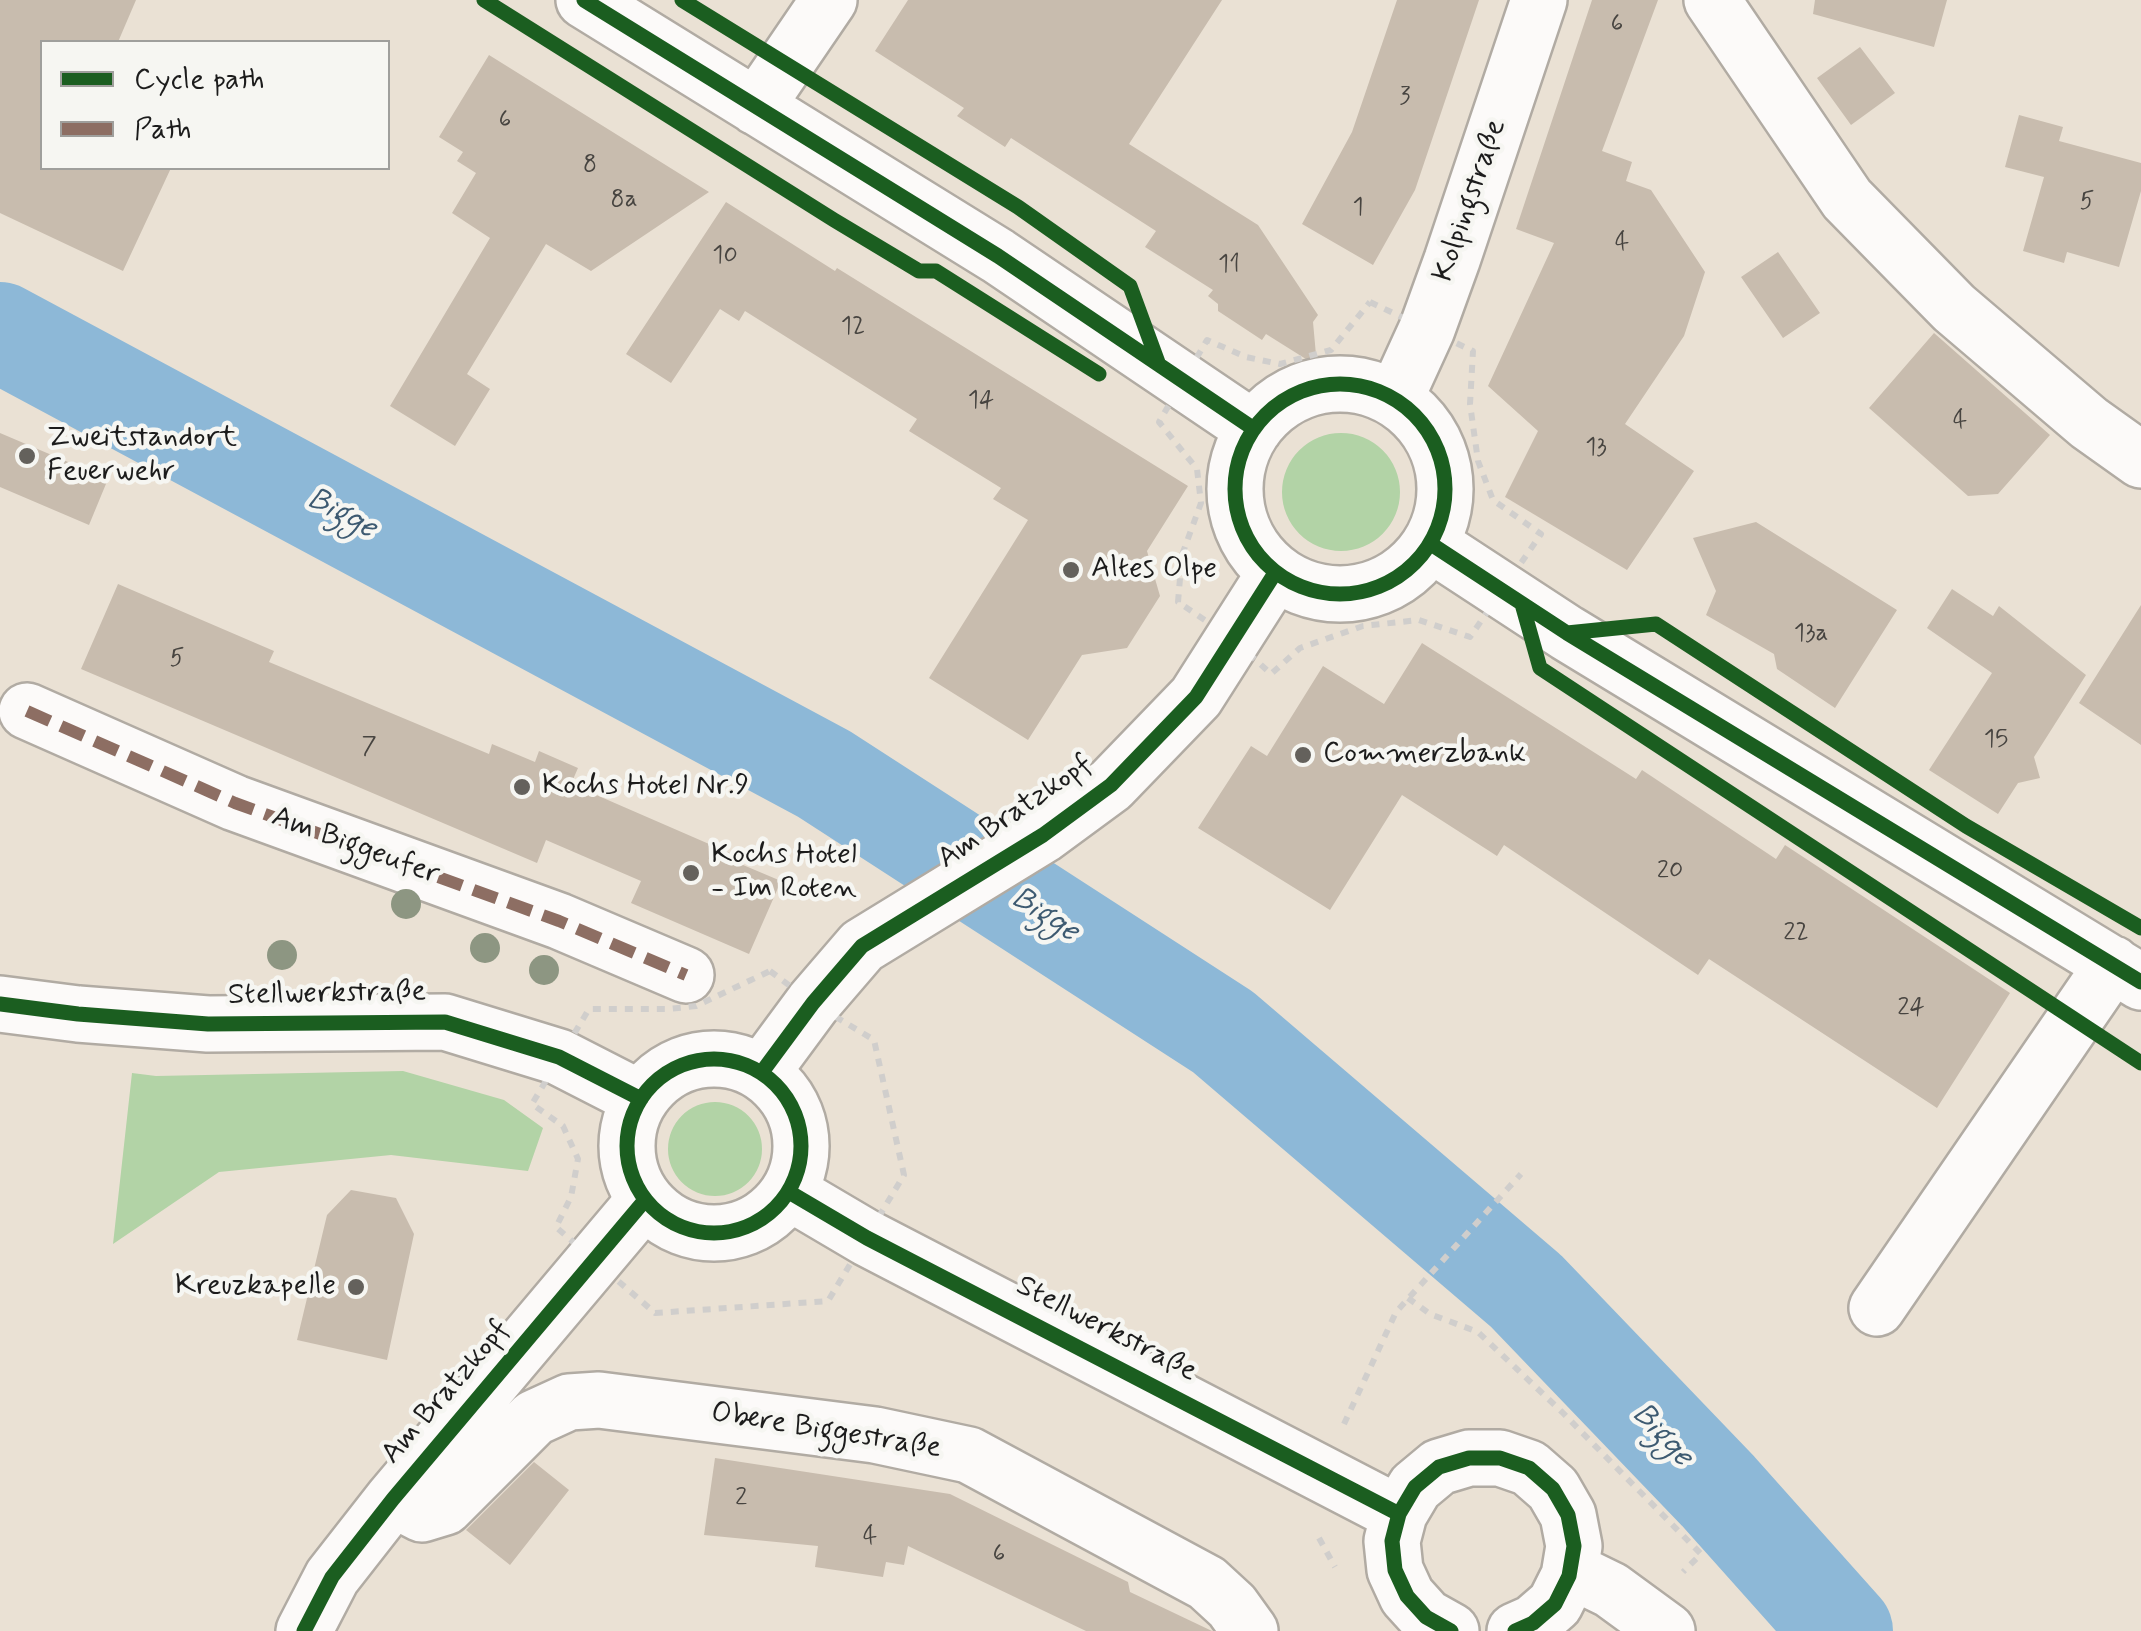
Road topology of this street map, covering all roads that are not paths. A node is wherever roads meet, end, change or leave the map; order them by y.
1 (584, 0) edge
2 (830, 0) edge
3 (1539, 0) edge
4 (1712, 0) edge
5 (756, 107) junction
6 (1395, 399) junction
7 (1254, 429) junction
8 (2141, 460) edge
9 (1431, 544) junction
10 (1275, 572) junction
11 (27, 711) dead end
12 (2127, 973) edge
13 (686, 975) dead end
14 (0, 1004) edge
15 (762, 1072) junction
16 (641, 1099) junction
17 (789, 1192) junction
18 (645, 1200) junction
19 (1877, 1308) dead end
20 (392, 1498) junction
21 (1399, 1514) junction
22 (1570, 1570) junction
23 (304, 1631) edge
24 (1250, 1631) edge
25 (1451, 1631) edge
26 (1515, 1631) edge
27 (1666, 1631) edge

1 - 5 street
2 - 5 street
3 - 6 street, Kolpingstraße
4 - 8 street
5 - 7 street
6 - 7 street
6 - 9 street
7 - 10 street
9 - 10 street
9 - 12 street
10 - 15 street, Am Bratzkopf
11 - 13 street, Am Biggeufer
12 - 19 street
14 - 16 street, Stellwerkstraße
15 - 16 street
15 - 17 street
16 - 18 street
17 - 18 street
17 - 21 street, Stellwerkstraße
18 - 20 street, Am Bratzkopf
20 - 23 street, Am Bratzkopf
20 - 24 street, Obere Biggestraße
21 - 22 street
21 - 25 street
22 - 26 street
22 - 27 street

